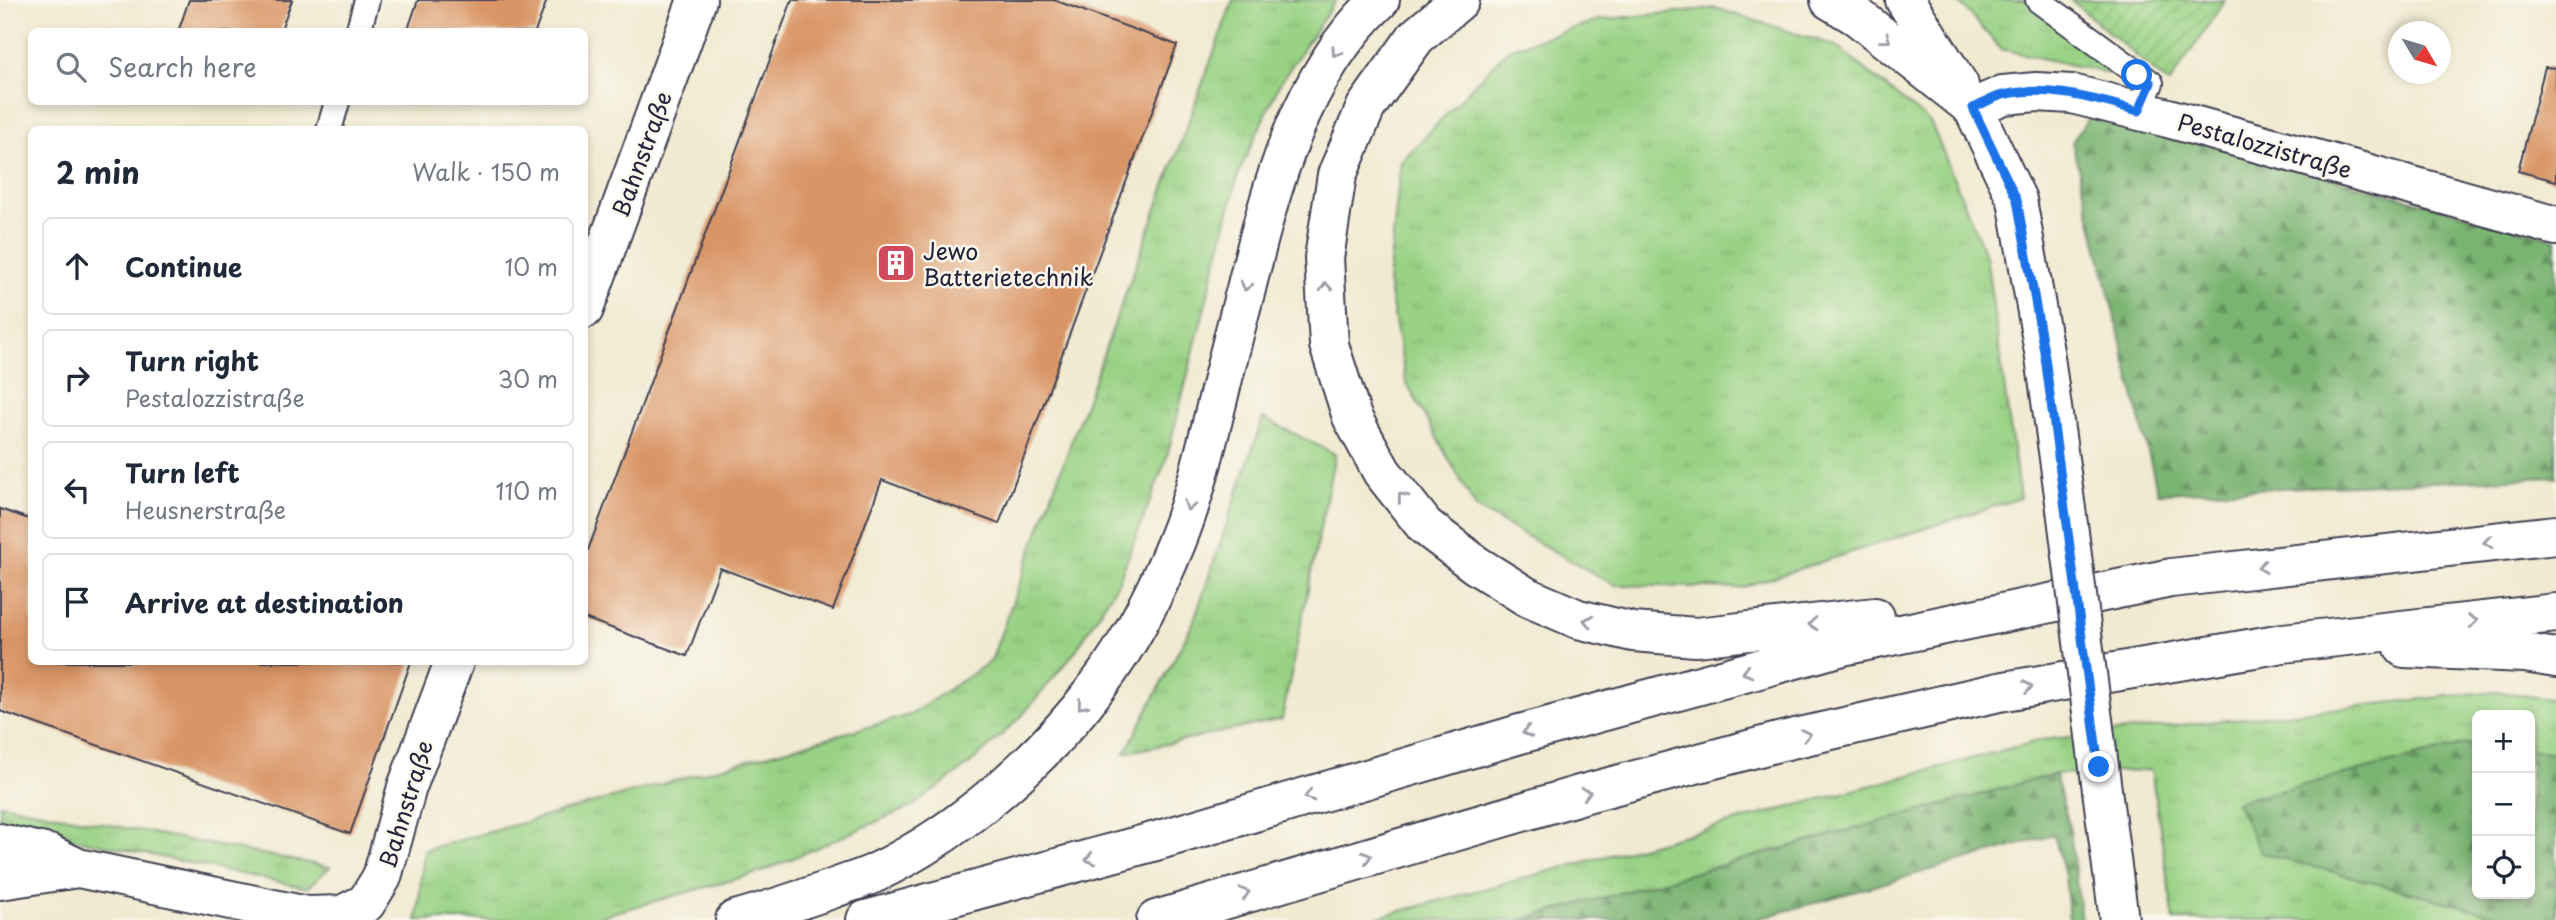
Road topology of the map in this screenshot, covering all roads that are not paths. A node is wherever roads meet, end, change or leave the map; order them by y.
1 (368, 0) edge
2 (697, 0) edge
3 (1380, 0) edge
4 (1460, 0) edge
5 (1830, 0) edge
6 (1905, 0) edge
7 (2038, 0) edge
8 (359, 28) edge
9 (336, 105) edge
10 (1973, 108) junction
11 (2139, 111) junction
12 (329, 126) edge
13 (2556, 226) edge
14 (588, 298) edge
15 (2556, 535) edge
16 (2100, 592) junction
17 (2556, 613) edge
18 (2283, 643) junction
19 (2556, 658) edge
20 (453, 665) edge
21 (0, 843) edge
22 (78, 868) junction
23 (0, 880) edge
24 (735, 920) edge
25 (866, 920) edge
26 (1156, 920) edge
27 (2119, 920) edge

1 - 8 lane
2 - 14 main road, Bahnstraße
3 -> 24 main road
16 -> 4 main road
5 -> 10 main road
6 - 10 main road
7 - 11 lane
9 - 12 lane
10 - 11 main road, Pestalozzistraße
10 - 27 main road, bridge
11 - 13 main road, Pestalozzistraße
15 -> 16 main road
16 -> 25 main road
18 -> 17 main road
18 - 19 main road
26 -> 18 main road
20 - 22 main road, Bahnstraße
21 - 22 main road, Bahnstraße
22 - 23 main road, Bahnstraße

